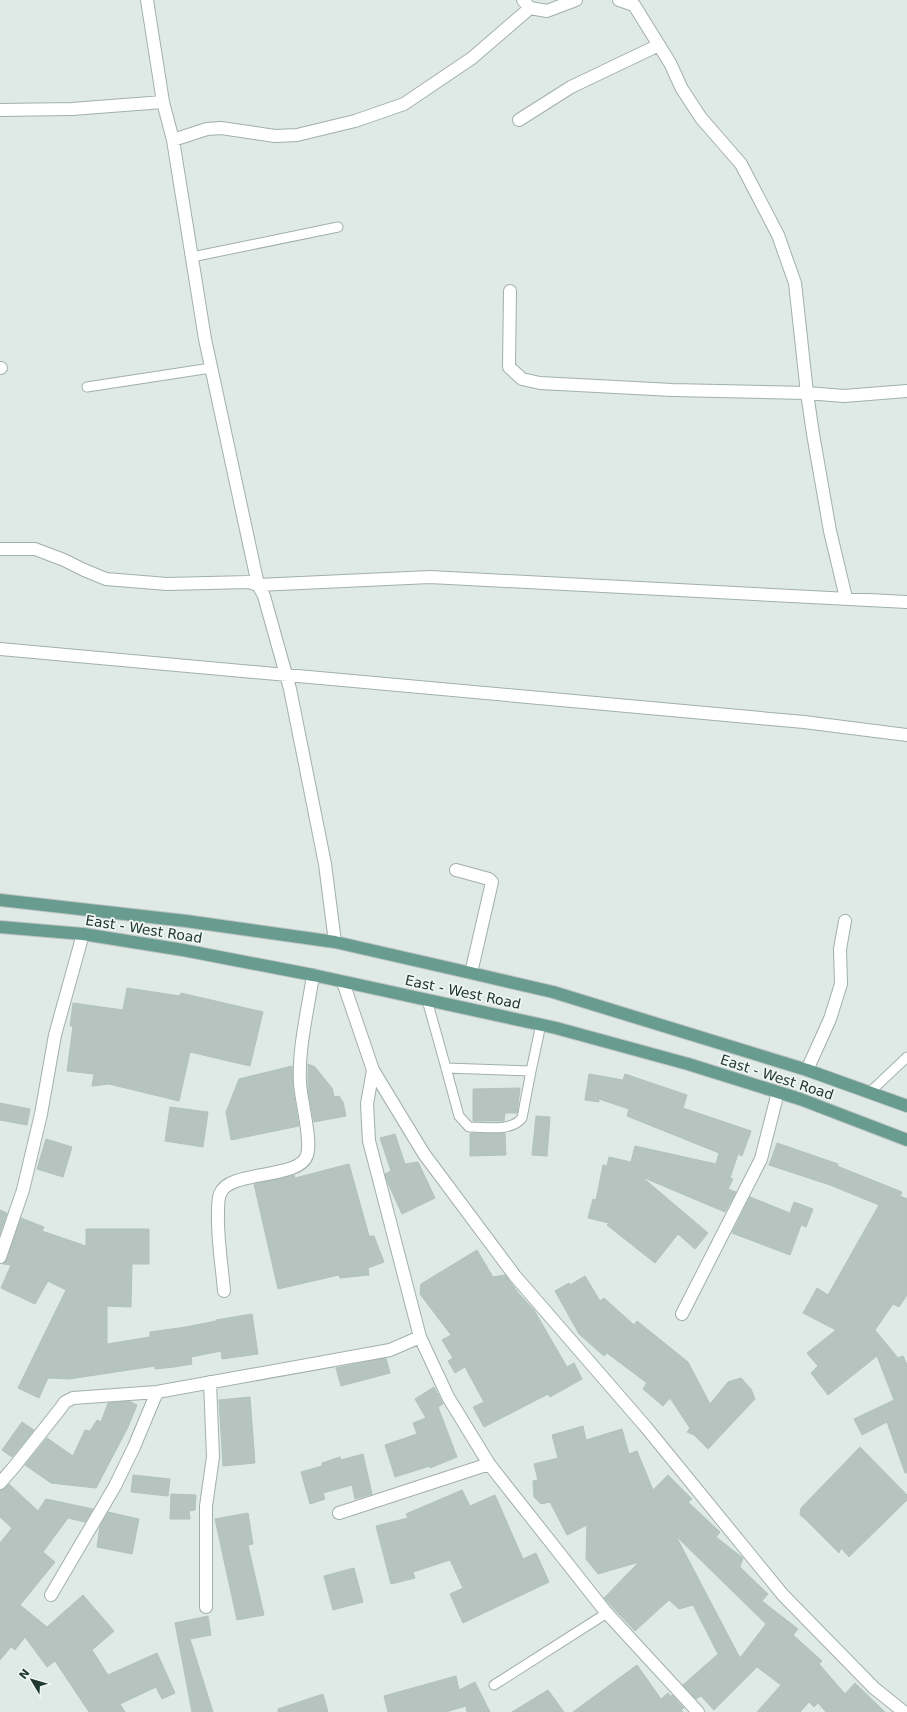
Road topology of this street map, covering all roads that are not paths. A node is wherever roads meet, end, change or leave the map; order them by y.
1 (147, 0) edge
2 (576, 0) edge
3 (619, 0) edge
4 (636, 2) edge
5 (527, 4) edge
6 (658, 45) junction
7 (163, 102) junction
8 (0, 110) edge
9 (519, 120) dead end
10 (173, 140) junction
11 (338, 227) dead end
12 (192, 257) junction
13 (510, 290) dead end
14 (211, 368) junction
15 (87, 388) dead end
16 (907, 391) edge
17 (807, 393) junction
18 (0, 549) edge
19 (258, 585) junction
20 (846, 598) junction
21 (907, 602) edge
22 (0, 649) edge
23 (286, 674) junction
24 (907, 735) edge
25 (456, 870) dead end
26 (0, 900) edge
27 (845, 921) dead end
28 (0, 927) edge
29 (83, 934) junction
30 (335, 942) junction
31 (471, 973) junction
32 (313, 974) junction
33 (343, 982) junction
34 (427, 1000) junction
35 (541, 1024) junction
36 (907, 1057) edge
37 (446, 1068) junction
38 (373, 1070) junction
39 (807, 1070) junction
40 (531, 1071) junction
41 (778, 1092) junction
42 (870, 1092) junction
43 (907, 1106) edge
44 (907, 1140) edge
45 (0, 1257) edge
46 (224, 1291) dead end
47 (682, 1314) dead end
48 (420, 1338) junction
49 (210, 1382) junction
50 (157, 1392) junction
51 (490, 1464) junction
52 (0, 1482) edge
53 (339, 1513) dead end
54 (51, 1595) dead end
55 (206, 1608) dead end
56 (607, 1612) junction
57 (494, 1685) dead end
58 (698, 1712) edge
59 (904, 1712) edge

1 - 7 street
2 - 5 street
3 - 4 street
4 - 6 street
5 - 10 street
6 - 9 street
6 - 17 street
7 - 8 street
7 - 10 street
10 - 12 street
11 - 12 lane
12 - 14 street
13 - 17 street
14 - 15 lane
14 - 19 street
16 - 17 street
17 - 20 street
18 - 19 street
19 - 20 street
19 - 23 street
20 - 21 street
22 - 23 street
23 - 24 street
23 - 30 street
25 - 31 street
26 - 30 main road, East - West Road
27 - 39 street
28 - 29 main road, East - West Road
29 - 32 main road, East - West Road
29 - 45 street
30 - 31 main road, East - West Road
31 - 39 main road, East - West Road
32 - 33 main road, East - West Road
32 - 46 street
33 - 34 main road, East - West Road
33 - 38 street
34 - 35 main road, East - West Road
34 - 37 lane
35 - 40 lane
35 - 41 main road, East - West Road
36 - 42 lane
37 - 40 lane
37 - 40 lane
38 - 48 street
38 - 59 street
39 - 42 main road, East - West Road
41 - 44 main road, East - West Road
41 - 47 street
42 - 43 main road, East - West Road
48 - 49 street
48 - 51 street
49 - 50 street
49 - 55 street
50 - 52 street
50 - 54 street
51 - 53 street
51 - 56 street
56 - 57 lane
56 - 58 street

